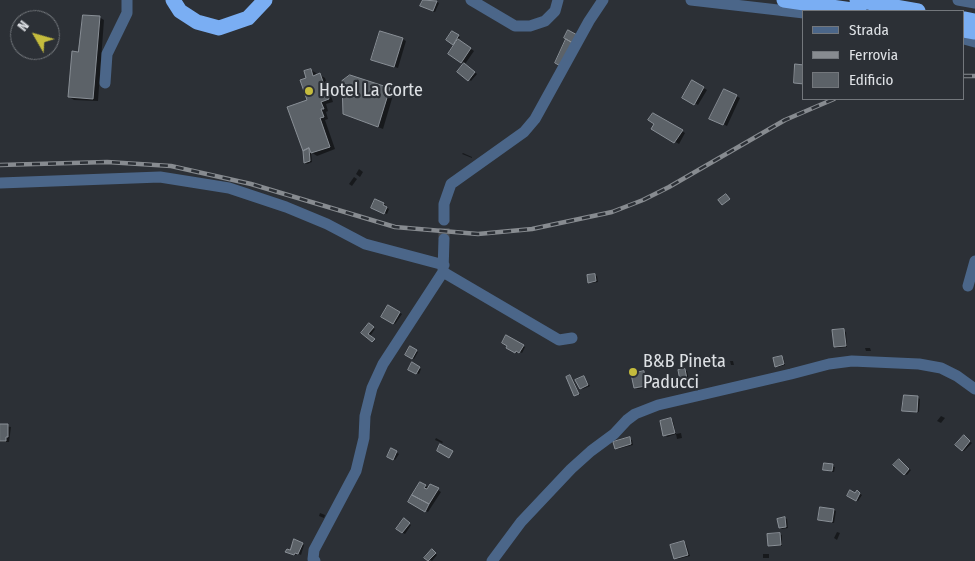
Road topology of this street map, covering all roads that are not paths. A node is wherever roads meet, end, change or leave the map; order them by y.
1 (127, 0) edge
2 (173, 0) edge
3 (265, 0) edge
4 (471, 0) edge
5 (558, 0) edge
6 (603, 0) edge
7 (692, 0) edge
8 (784, 0) edge
9 (857, 0) edge
10 (958, 0) edge
11 (975, 3) edge
12 (851, 10) edge
13 (912, 10) edge
14 (802, 13) edge
15 (105, 83) dead end
16 (0, 183) edge
17 (444, 220) tunnel mouth
18 (444, 239) tunnel mouth
19 (975, 261) edge
20 (443, 268) junction
21 (968, 286) dead end
22 (572, 338) dead end
23 (975, 389) edge
24 (315, 561) edge
25 (492, 561) edge

1 - 15 street
2 - 3 highway
4 - 5 street
6 - 17 street
7 - 14 street
8 - 12 highway
9 - 13 highway
10 - 11 street
16 - 20 street
18 - 20 street
19 - 21 street
20 - 22 street
20 - 24 street
23 - 25 street

